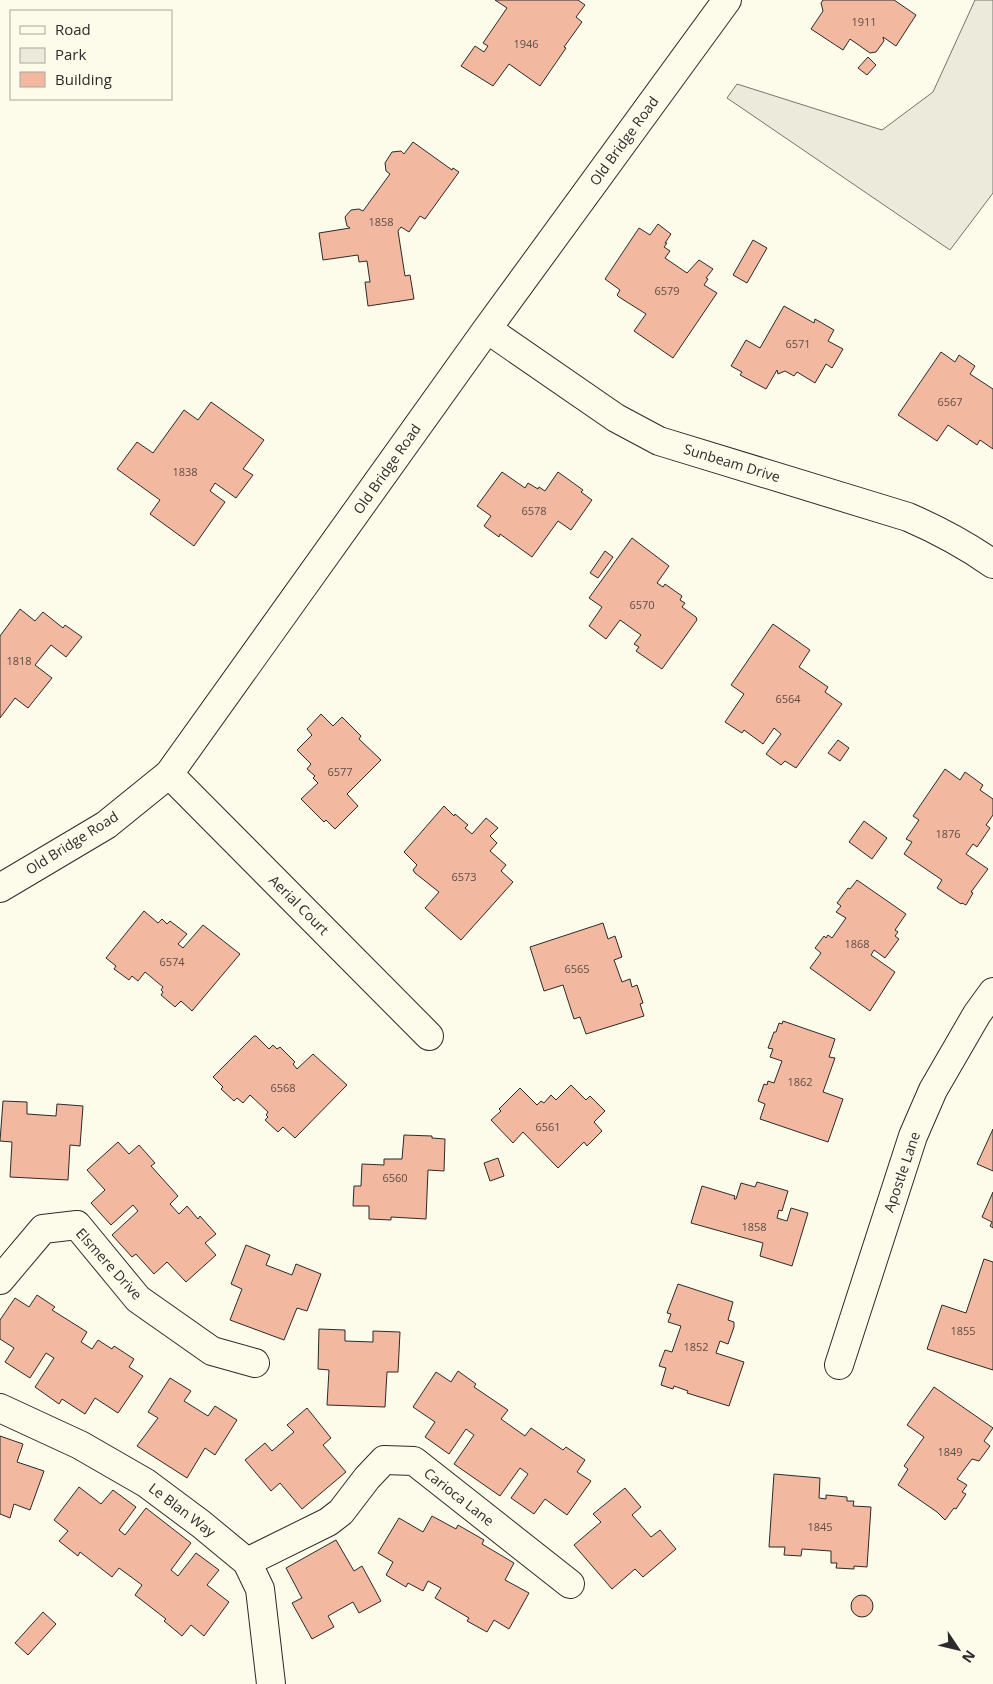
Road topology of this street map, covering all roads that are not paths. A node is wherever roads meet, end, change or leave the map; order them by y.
1 (727, 0) edge
2 (487, 329) junction
3 (993, 564) edge
4 (169, 774) junction
5 (0, 888) edge
6 (993, 992) edge
7 (429, 1036) dead end
8 (0, 1280) edge
9 (256, 1363) dead end
10 (838, 1365) dead end
11 (0, 1408) edge
12 (247, 1562) junction
13 (570, 1584) dead end
14 (271, 1684) edge

1 - 2 street, Old Bridge Road
2 - 3 street, Sunbeam Drive
2 - 4 street, Old Bridge Road
4 - 5 street, Old Bridge Road
4 - 7 street, Aerial Court
6 - 10 street, Apostle Lane
8 - 9 street, Elsmere Drive
11 - 12 street, Le Blan Way
12 - 13 street, Carioca Lane
12 - 14 street, Le Blan Way

